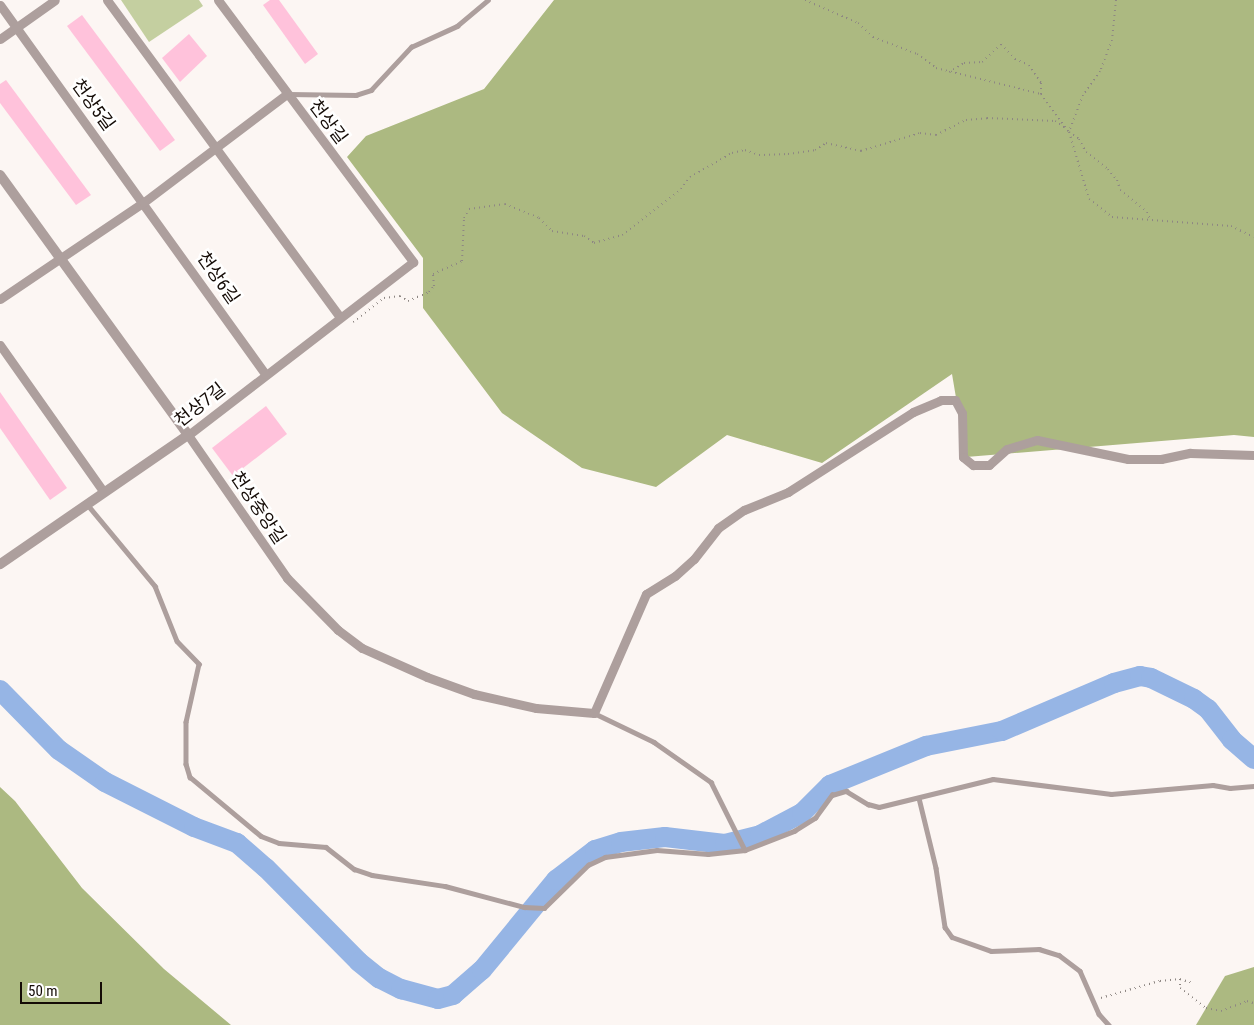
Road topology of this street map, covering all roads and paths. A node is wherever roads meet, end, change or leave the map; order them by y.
1 (55, 0) edge
2 (107, 0) edge
3 (218, 0) edge
4 (488, 0) edge
5 (805, 0) edge
6 (1116, 0) edge
7 (0, 5) edge
8 (16, 28) junction
9 (0, 39) edge
10 (949, 72) junction
11 (287, 94) junction
12 (1041, 94) junction
13 (1065, 128) junction
14 (1068, 132) junction
15 (214, 149) junction
16 (0, 175) edge
17 (144, 202) junction
18 (1150, 219) junction
19 (1252, 230) dead end
20 (1248, 233) junction
21 (1254, 237) edge
22 (60, 258) junction
23 (413, 262) joint
24 (0, 299) edge
25 (340, 317) junction
26 (0, 345) edge
27 (265, 374) junction
28 (188, 435) junction
29 (1254, 455) edge
30 (103, 491) junction
31 (86, 503) junction
32 (0, 564) edge
33 (594, 713) junction
34 (1254, 786) edge
35 (919, 798) junction
36 (744, 848) junction
37 (1180, 979) junction
38 (1193, 983) dead end
39 (1088, 990) junction
40 (1254, 1003) edge
41 (1109, 1025) edge

1 - 8 street
2 - 15 street
3 - 11 street, 천상길
4 - 11 lane
5 - 10 path
6 - 14 path
7 - 8 street, 천상5길
8 - 9 street
8 - 17 street, 천상5길
10 - 12 path
10 - 12 path
11 - 15 street
11 - 23 street, 천상길
12 - 13 path
13 - 14 path
13 - 25 path
14 - 18 path
14 - 18 path
15 - 17 street
15 - 25 street
16 - 22 street, 천상중앙길
17 - 22 street
17 - 27 street, 천상6길
18 - 20 path
19 - 20 path
20 - 21 path
22 - 24 street
22 - 28 street, 천상중앙길
23 - 25 street, 천상7길
25 - 27 street, 천상7길
26 - 30 street
27 - 28 street, 천상7길
28 - 30 street, 천상7길
28 - 33 street, 천상중앙길
29 - 33 street
30 - 31 street, 천상7길
31 - 32 street, 천상7길
31 - 36 lane
33 - 36 lane
34 - 35 lane
35 - 36 lane
35 - 39 lane
37 - 38 path
37 - 39 path
37 - 40 path
39 - 41 lane

